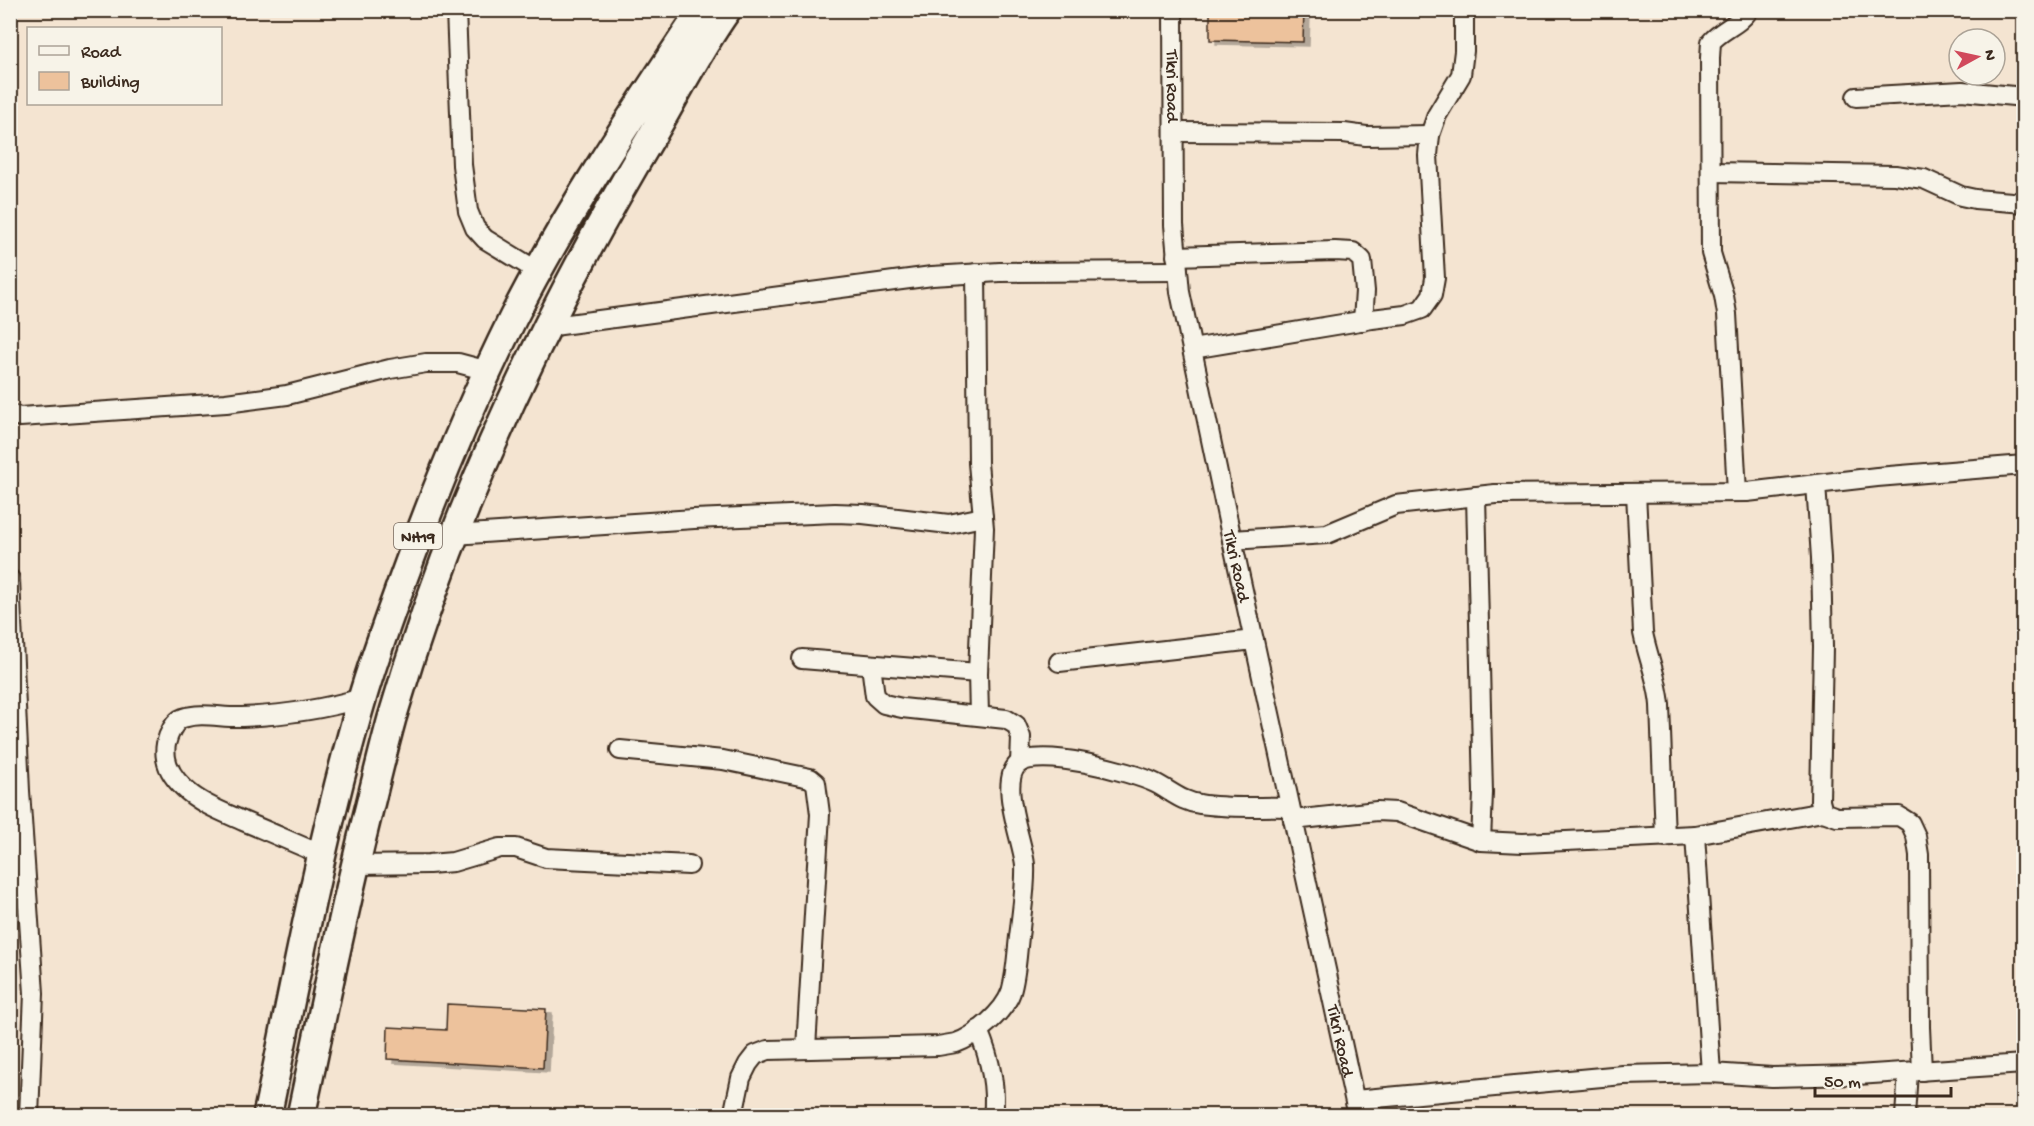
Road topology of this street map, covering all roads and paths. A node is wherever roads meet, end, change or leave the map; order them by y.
1 (456, 10) edge
2 (1173, 10) edge
3 (1464, 10) edge
4 (1749, 10) edge
5 (720, 11) edge
6 (1856, 97) dead end
7 (2024, 98) edge
8 (1174, 132) junction
9 (1430, 135) junction
10 (1710, 172) junction
11 (2024, 203) edge
12 (1177, 263) junction
13 (539, 272) junction
14 (976, 273) junction
15 (1363, 321) junction
16 (546, 327) junction
17 (1192, 349) junction
18 (488, 371) junction
19 (10, 414) edge
20 (2024, 465) edge
21 (1816, 484) junction
22 (1737, 492) junction
23 (1636, 493) junction
24 (1476, 496) junction
25 (983, 517) junction
26 (454, 535) junction
27 (1232, 540) junction
28 (10, 579) edge
29 (1254, 640) junction
30 (802, 659) dead end
31 (1059, 662) dead end
32 (871, 664) junction
33 (978, 673) junction
34 (362, 698) junction
35 (979, 715) junction
36 (620, 750) dead end
37 (14, 756) edge
38 (1020, 763) junction
39 (1824, 812) junction
40 (1292, 814) junction
41 (1695, 835) junction
42 (1665, 837) junction
43 (1481, 841) junction
44 (322, 855) junction
45 (355, 865) junction
46 (688, 865) dead end
47 (978, 1030) junction
48 (806, 1048) junction
49 (2024, 1064) edge
50 (1915, 1072) junction
51 (1711, 1073) junction
52 (1356, 1108) edge
53 (29, 1116) edge
54 (267, 1116) edge
55 (301, 1116) edge
56 (733, 1116) edge
57 (993, 1116) edge
58 (1905, 1116) edge

1 - 13 street
2 - 8 street, Tikri Road
3 - 9 street
4 - 10 street
5 - 13 highway, NH19
5 - 16 highway, NH19
6 - 7 street
8 - 9 street
8 - 12 street, Tikri Road
9 - 15 street
10 - 11 street
10 - 22 street
12 - 14 street
12 - 15 street
12 - 17 street, Tikri Road
13 - 18 highway, NH19
14 - 16 street
14 - 25 street
15 - 17 street
16 - 26 highway, NH19
17 - 27 street, Tikri Road
18 - 19 street
18 - 34 highway, NH19
20 - 21 street
21 - 22 street
21 - 39 street
22 - 23 street
23 - 24 street
23 - 42 street
24 - 27 street
24 - 43 street
25 - 26 street
25 - 33 street
26 - 45 highway, NH19
27 - 29 street, Tikri Road
28 - 37 street
29 - 31 street
29 - 40 street, Tikri Road
30 - 32 street
32 - 33 street
32 - 35 street
33 - 35 street
34 - 44 highway, NH19
34 - 44 street
35 - 38 street
36 - 48 street
37 - 53 street
38 - 40 street
38 - 47 street
39 - 41 street
39 - 50 street
40 - 43 street
40 - 52 street, Tikri Road
41 - 42 street
41 - 51 street
42 - 43 street
44 - 54 highway, NH19
45 - 46 street
45 - 55 highway, NH19
47 - 48 street
47 - 57 street
48 - 56 street
49 - 50 street
50 - 51 street
50 - 58 street
51 - 52 street

